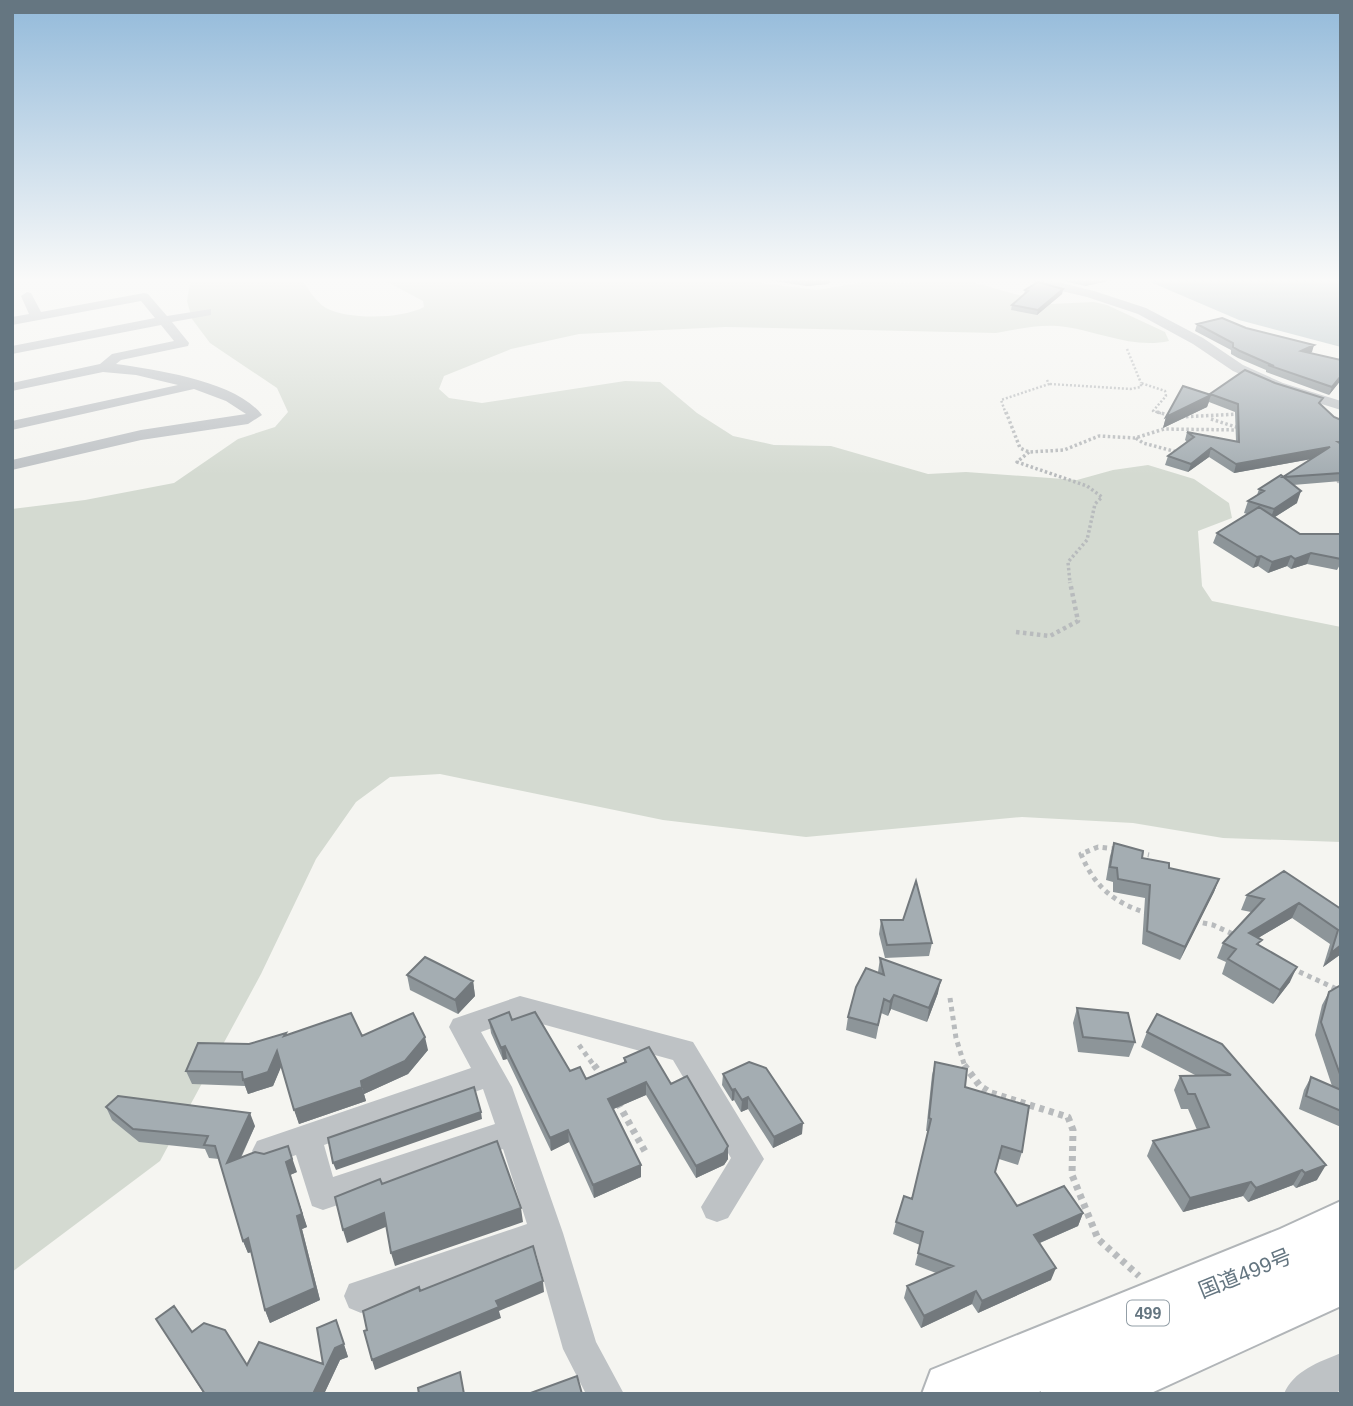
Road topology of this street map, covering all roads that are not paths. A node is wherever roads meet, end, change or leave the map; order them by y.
1 (45, 344) edge
2 (180, 344) edge
3 (1202, 344) edge
4 (12, 350) edge
5 (1262, 359) edge
6 (1235, 365) junction
7 (105, 368) junction
8 (195, 385) junction
9 (12, 387) edge
10 (1341, 404) edge
11 (12, 426) edge
12 (12, 465) edge
13 (490, 1074) junction
14 (513, 1132) junction
15 (306, 1136) junction
16 (268, 1151) edge
17 (717, 1207) dead end
18 (1341, 1230) edge
19 (547, 1233) junction
20 (1341, 1274) edge
21 (361, 1296) dead end
22 (1341, 1371) edge
23 (606, 1394) edge
24 (955, 1394) edge
25 (1073, 1394) edge
26 (1302, 1394) edge

1 - 4 street
2 - 7 street
3 - 6 street
5 - 6 street
6 - 10 street
7 - 8 street
7 - 9 street
8 - 11 street
8 - 12 street
13 - 14 street
13 - 15 street
13 - 17 street
14 - 15 street
14 - 19 street
15 - 16 street
18 - 24 highway, 国道499号 / 499
19 - 21 street
19 - 23 street
20 - 25 highway, 国道499号 / 499
22 - 26 street

